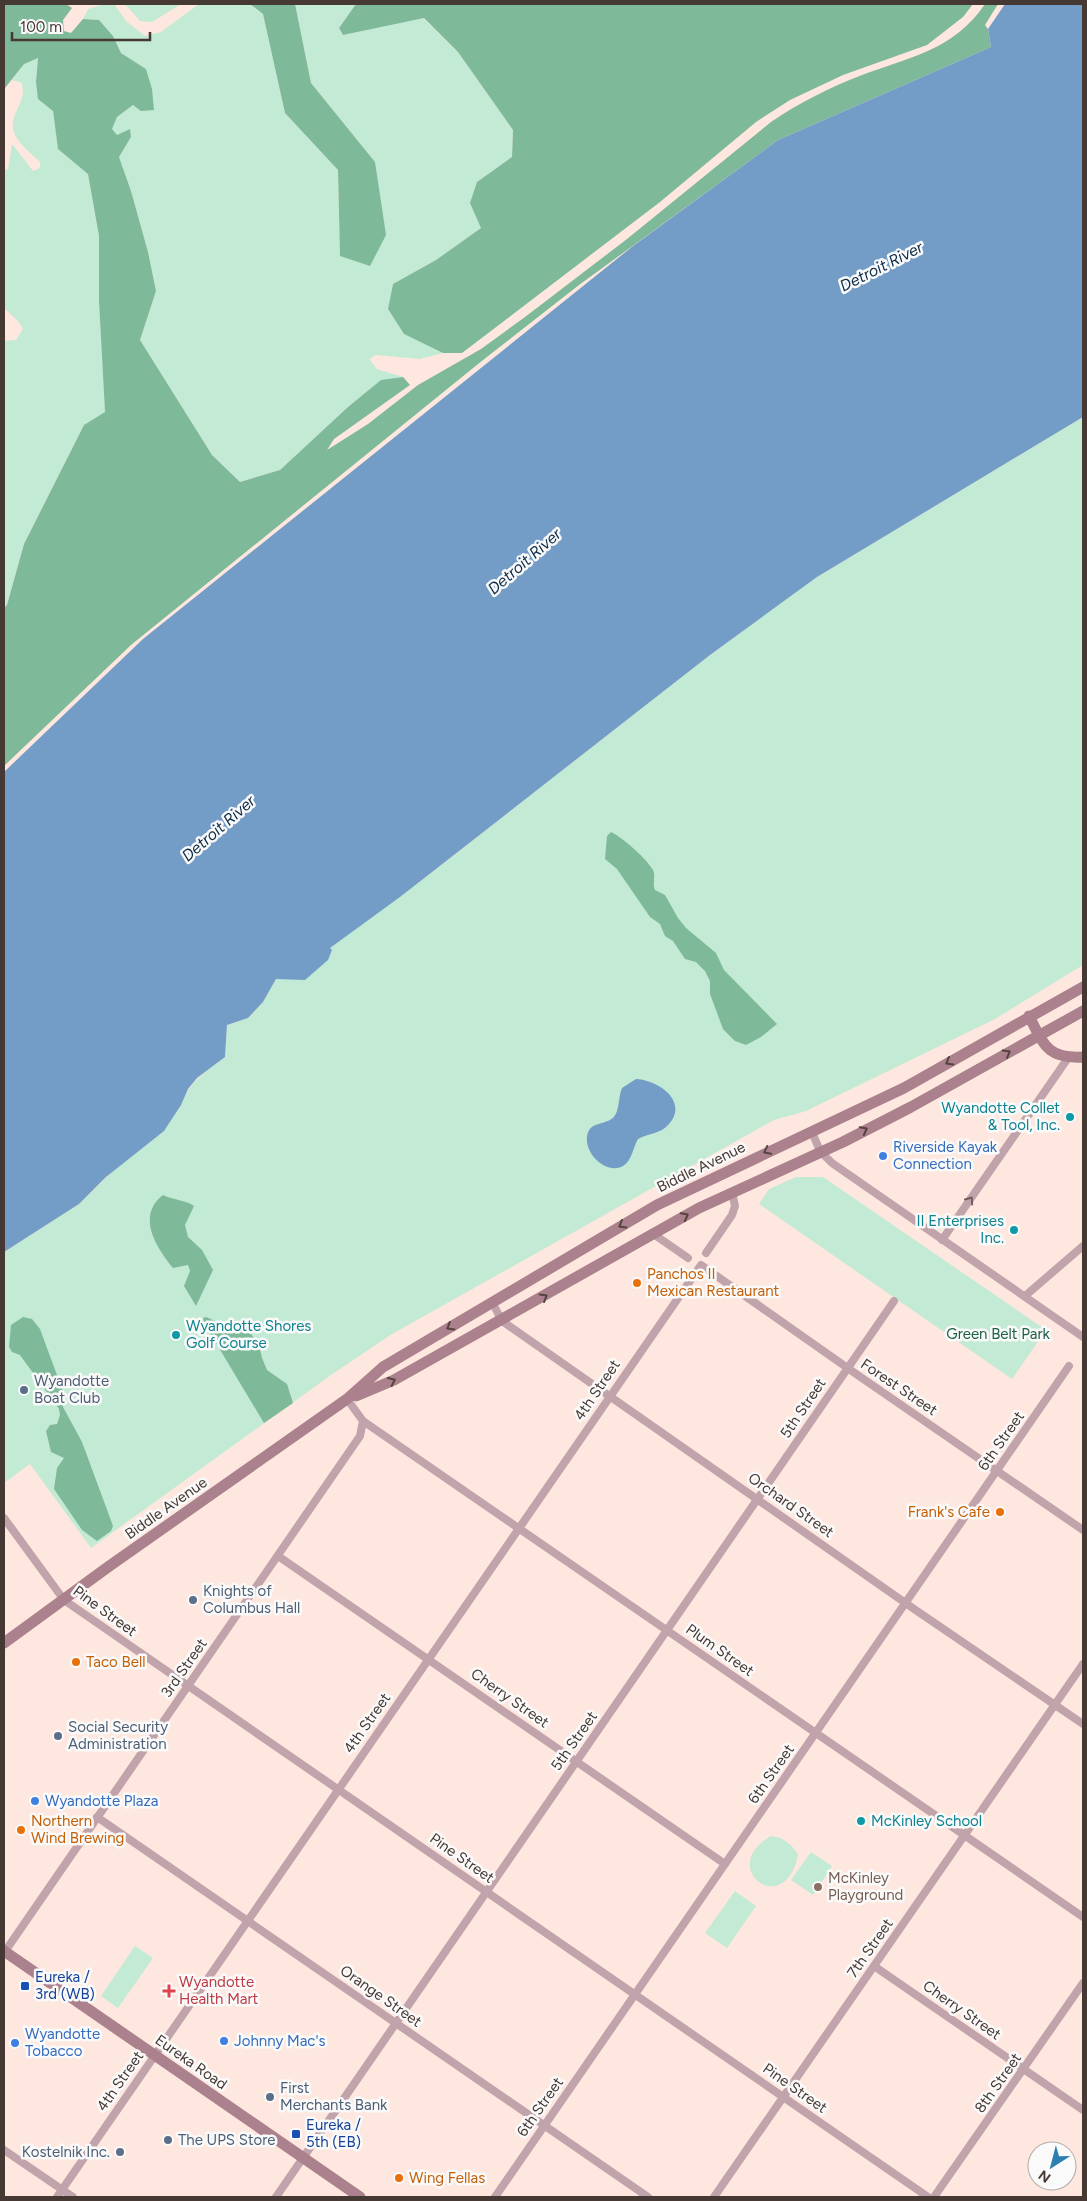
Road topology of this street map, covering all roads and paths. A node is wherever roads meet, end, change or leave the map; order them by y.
1 (1083, 986) edge
2 (1083, 1011) edge
3 (1029, 1016) junction
4 (1039, 1035) junction
5 (1068, 1058) junction
6 (1083, 1058) edge
7 (812, 1132) junction
8 (820, 1151) junction
9 (732, 1192) junction
10 (652, 1233) junction
11 (942, 1240) junction
12 (1083, 1246) edge
13 (706, 1253) dead end
14 (688, 1258) dead end
15 (701, 1265) joint
16 (1025, 1296) junction
17 (894, 1301) dead end
18 (492, 1302) junction
19 (502, 1321) junction
20 (1083, 1336) edge
21 (1069, 1366) dead end
22 (847, 1368) junction
23 (609, 1396) junction
24 (347, 1399) junction
25 (363, 1421) junction
26 (998, 1470) junction
27 (758, 1499) junction
28 (4, 1518) edge
29 (519, 1528) junction
30 (1083, 1530) edge
31 (278, 1556) junction
32 (64, 1600) junction
33 (905, 1603) junction
34 (668, 1630) junction
35 (4, 1644) edge
36 (429, 1658) junction
37 (1083, 1664) edge
38 (188, 1686) junction
39 (1055, 1704) junction
40 (1083, 1724) edge
41 (816, 1733) junction
42 (577, 1761) junction
43 (338, 1790) junction
44 (97, 1817) junction
45 (965, 1835) junction
46 (725, 1864) junction
47 (486, 1892) junction
48 (1083, 1917) edge
49 (248, 1920) junction
50 (4, 1952) edge
51 (874, 1966) junction
52 (1083, 1983) edge
53 (635, 1994) junction
54 (396, 2023) junction
55 (155, 2055) junction
56 (1024, 2069) junction
57 (784, 2097) junction
58 (1083, 2110) edge
59 (544, 2126) junction
60 (4, 2150) edge
61 (303, 2157) junction
62 (62, 2190) junction
63 (57, 2197) edge
64 (73, 2197) edge
65 (276, 2197) edge
66 (360, 2197) edge
67 (495, 2197) edge
68 (648, 2197) edge
69 (714, 2197) edge
70 (928, 2197) edge
71 (934, 2197) edge

1 - 3 main road, Biddle Avenue
2 - 4 main road, Biddle Avenue
3 - 4 main road
3 -> 7 main road, Biddle Avenue
4 - 5 main road
8 -> 4 main road, Biddle Avenue
5 - 6 main road
11 -> 5 street
7 - 8 street
7 -> 18 main road, Biddle Avenue
8 - 9 main road, Biddle Avenue
8 - 11 street
10 -> 9 main road, Biddle Avenue
9 - 13 street
10 - 14 street
19 -> 10 main road, Biddle Avenue
11 - 16 street
12 - 16 street
15 - 22 street, Forest Street
15 - 23 street, 4th Street
16 - 20 street
17 - 22 street, 5th Street
18 - 19 street, Orchard Street
18 -> 24 main road, Biddle Avenue
19 - 23 street, Orchard Street
24 -> 19 main road, Biddle Avenue
21 - 26 street, 6th Street
22 - 26 street, Forest Street
22 - 27 street, 5th Street
23 - 27 street, Orchard Street
23 - 29 street, 4th Street
24 - 25 street, Plum Street
24 - 32 main road, Biddle Avenue
25 - 29 street, Plum Street
25 - 31 street, 3rd Street
26 - 30 street, Forest Street
26 - 33 street, 6th Street
27 - 33 street, Orchard Street
27 - 34 street, 5th Street
28 - 32 street, Pine Street
29 - 34 street, Plum Street
29 - 36 street, 4th Street
31 - 36 street, Cherry Street
31 - 38 street, 3rd Street
32 - 35 main road, Biddle Avenue
32 - 38 street, Pine Street
33 - 39 street, Orchard Street
33 - 41 street, 6th Street
34 - 41 street, Plum Street
34 - 42 street, 5th Street
36 - 42 street, Cherry Street
36 - 43 street, 4th Street
37 - 39 street, 7th Street
38 - 43 street, Pine Street
38 - 44 street, 3rd Street
39 - 40 street, Orchard Street
39 - 45 street, 7th Street
41 - 45 street, Plum Street
41 - 46 street, 6th Street
42 - 46 street, Cherry Street
42 - 47 street, 5th Street
43 - 47 street, Pine Street
43 - 49 street, 4th Street
44 - 49 street, Orange Street
44 - 50 street, 3rd Street
45 - 48 street, Plum Street
45 - 51 street, 7th Street
46 - 53 street, 6th Street
47 - 53 street, Pine Street
47 - 54 street, 5th Street
49 - 54 street, Orange Street
49 - 55 street, 4th Street
50 - 55 main road, Eureka Road
51 - 56 street, Cherry Street
51 - 57 street, 7th Street
52 - 56 street, 8th Street
53 - 57 street, Pine Street
53 - 59 street, 6th Street
54 - 59 street, Orange Street
54 - 61 street, 5th Street
55 - 61 main road, Eureka Road
55 - 62 street, 4th Street
56 - 58 street, Cherry Street
56 - 71 street, 8th Street
57 - 69 street, 7th Street
57 - 70 street, Pine Street
59 - 67 street, 6th Street
59 - 68 street, Orange Street
60 - 62 street
61 - 65 street, 5th Street
61 - 66 main road, Eureka Road
62 - 63 street, 4th Street
62 - 64 street

